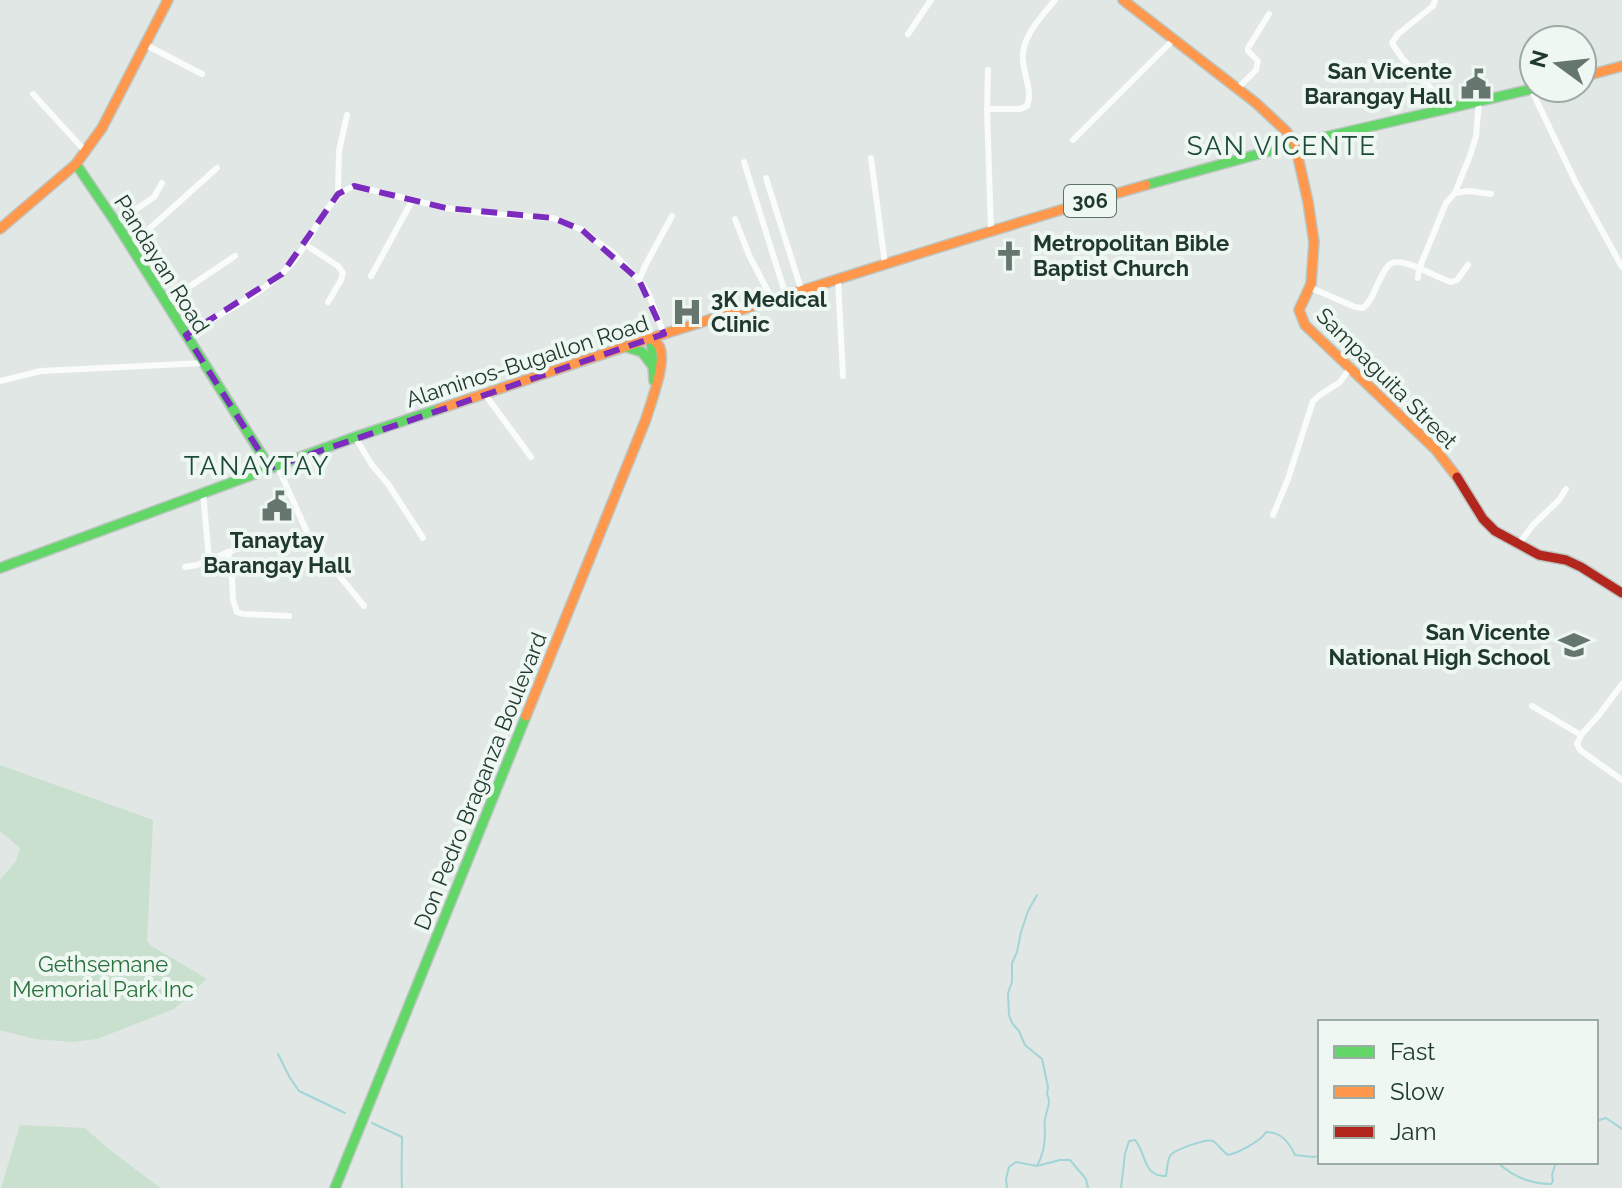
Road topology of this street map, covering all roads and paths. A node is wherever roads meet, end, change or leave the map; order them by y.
1 (168, 0) edge
2 (931, 0) edge
3 (1055, 0) edge
4 (1123, 0) edge
5 (1435, 0) edge
6 (1269, 14) dead end
7 (908, 34) dead end
8 (1173, 40) junction
9 (146, 45) junction
10 (1622, 66) edge
11 (988, 70) dead end
12 (1598, 73) edge
13 (202, 74) dead end
14 (1237, 89) junction
15 (1518, 93) edge
16 (33, 94) dead end
17 (1479, 102) junction
18 (1541, 104) edge
19 (987, 109) junction
20 (1451, 109) junction
21 (347, 115) dead end
22 (1073, 140) dead end
23 (1295, 144) junction
24 (85, 151) junction
25 (871, 158) dead end
26 (744, 162) dead end
27 (76, 164) junction
28 (217, 168) dead end
29 (766, 178) dead end
30 (162, 183) dead end
31 (1455, 193) junction
32 (338, 194) junction
33 (1491, 194) dead end
34 (412, 201) junction
35 (672, 216) dead end
36 (735, 219) dead end
37 (116, 223) junction
38 (0, 229) edge
39 (991, 230) junction
40 (306, 245) junction
41 (130, 246) junction
42 (235, 256) dead end
43 (885, 264) junction
44 (1468, 265) dead end
45 (1622, 267) edge
46 (1419, 269) junction
47 (371, 276) dead end
48 (1418, 278) dead end
49 (639, 280) junction
50 (838, 280) junction
51 (1309, 287) junction
52 (802, 292) junction
53 (786, 296) junction
54 (773, 301) junction
55 (328, 302) dead end
56 (165, 303) junction
57 (668, 332) junction
58 (186, 335) junction
59 (651, 338) junction
60 (626, 347) junction
61 (204, 363) junction
62 (1351, 367) junction
63 (656, 369) junction
64 (843, 376) dead end
65 (0, 381) edge
66 (484, 393) junction
67 (355, 437) junction
68 (531, 457) dead end
69 (273, 466) junction
70 (1566, 489) dead end
71 (203, 492) junction
72 (1273, 515) dead end
73 (423, 538) dead end
74 (1518, 545) junction
75 (241, 547) dead end
76 (228, 552) junction
77 (209, 560) junction
78 (185, 567) dead end
79 (0, 568) edge
80 (1622, 593) edge
81 (364, 606) dead end
82 (289, 616) dead end
83 (1622, 684) edge
84 (1532, 706) dead end
85 (1581, 735) junction
86 (1622, 780) edge
87 (335, 1188) edge

1 - 9 main road
2 - 7 street
3 - 19 street
4 - 8 main road
5 - 20 street
6 - 14 street
8 - 14 main road
8 - 22 street
9 - 13 street
9 - 24 main road
10 - 12 main road
11 - 19 street
14 - 23 main road
15 - 17 main road, Alaminos-Bugallon Road / 306
16 - 24 street
17 - 20 main road, Alaminos-Bugallon Road / 306
17 - 31 street
18 - 45 street
19 - 39 street
20 - 23 main road, Alaminos-Bugallon Road / 306
21 - 32 street
23 - 39 main road, Alaminos-Bugallon Road / 306
23 - 51 main road, Sampaguita Street
24 - 27 main road
25 - 43 street
26 - 53 street
27 - 37 main road, Pandayan Road
27 - 38 main road
28 - 41 street
29 - 52 street
30 - 37 street
31 - 33 street
31 - 46 street
32 - 34 street
32 - 40 street
34 - 47 street
34 - 49 street
35 - 49 street
36 - 54 street
37 - 41 main road, Pandayan Road
39 - 43 main road, Alaminos-Bugallon Road / 306
40 - 55 street
40 - 58 street
41 - 56 main road, Pandayan Road
42 - 56 street
43 - 50 main road, Alaminos-Bugallon Road / 306
44 - 46 street
46 - 48 street
46 - 51 street
49 - 57 street
50 - 52 main road, Alaminos-Bugallon Road / 306
50 - 64 street
51 - 62 main road, Sampaguita Street
52 - 53 main road, Alaminos-Bugallon Road / 306
53 - 54 main road, Alaminos-Bugallon Road / 306
54 - 57 main road, Alaminos-Bugallon Road / 306
56 - 58 main road, Pandayan Road
57 - 59 main road, Alaminos-Bugallon Road / 306
57 - 63 main road
58 - 61 main road, Pandayan Road
59 - 60 main road, Alaminos-Bugallon Road / 306
59 - 63 main road, Don Pedro Braganza Boulevard
60 - 63 main road
60 - 66 main road, Alaminos-Bugallon Road / 306
61 - 65 street
61 - 69 main road, Pandayan Road
62 - 72 street
62 - 74 main road, Sampaguita Street
63 - 87 main road, Don Pedro Braganza Boulevard
66 - 67 main road, Alaminos-Bugallon Road / 306
66 - 68 street
67 - 69 main road, Alaminos-Bugallon Road / 306
67 - 73 street
69 - 71 main road, Alaminos-Bugallon Road / 306
69 - 81 street
70 - 74 street
71 - 77 street
71 - 79 main road, Alaminos-Bugallon Road / 306
74 - 80 main road, Sampaguita Street
75 - 76 street
76 - 77 street
76 - 82 street
77 - 78 street
83 - 85 street
84 - 85 street
85 - 86 street

